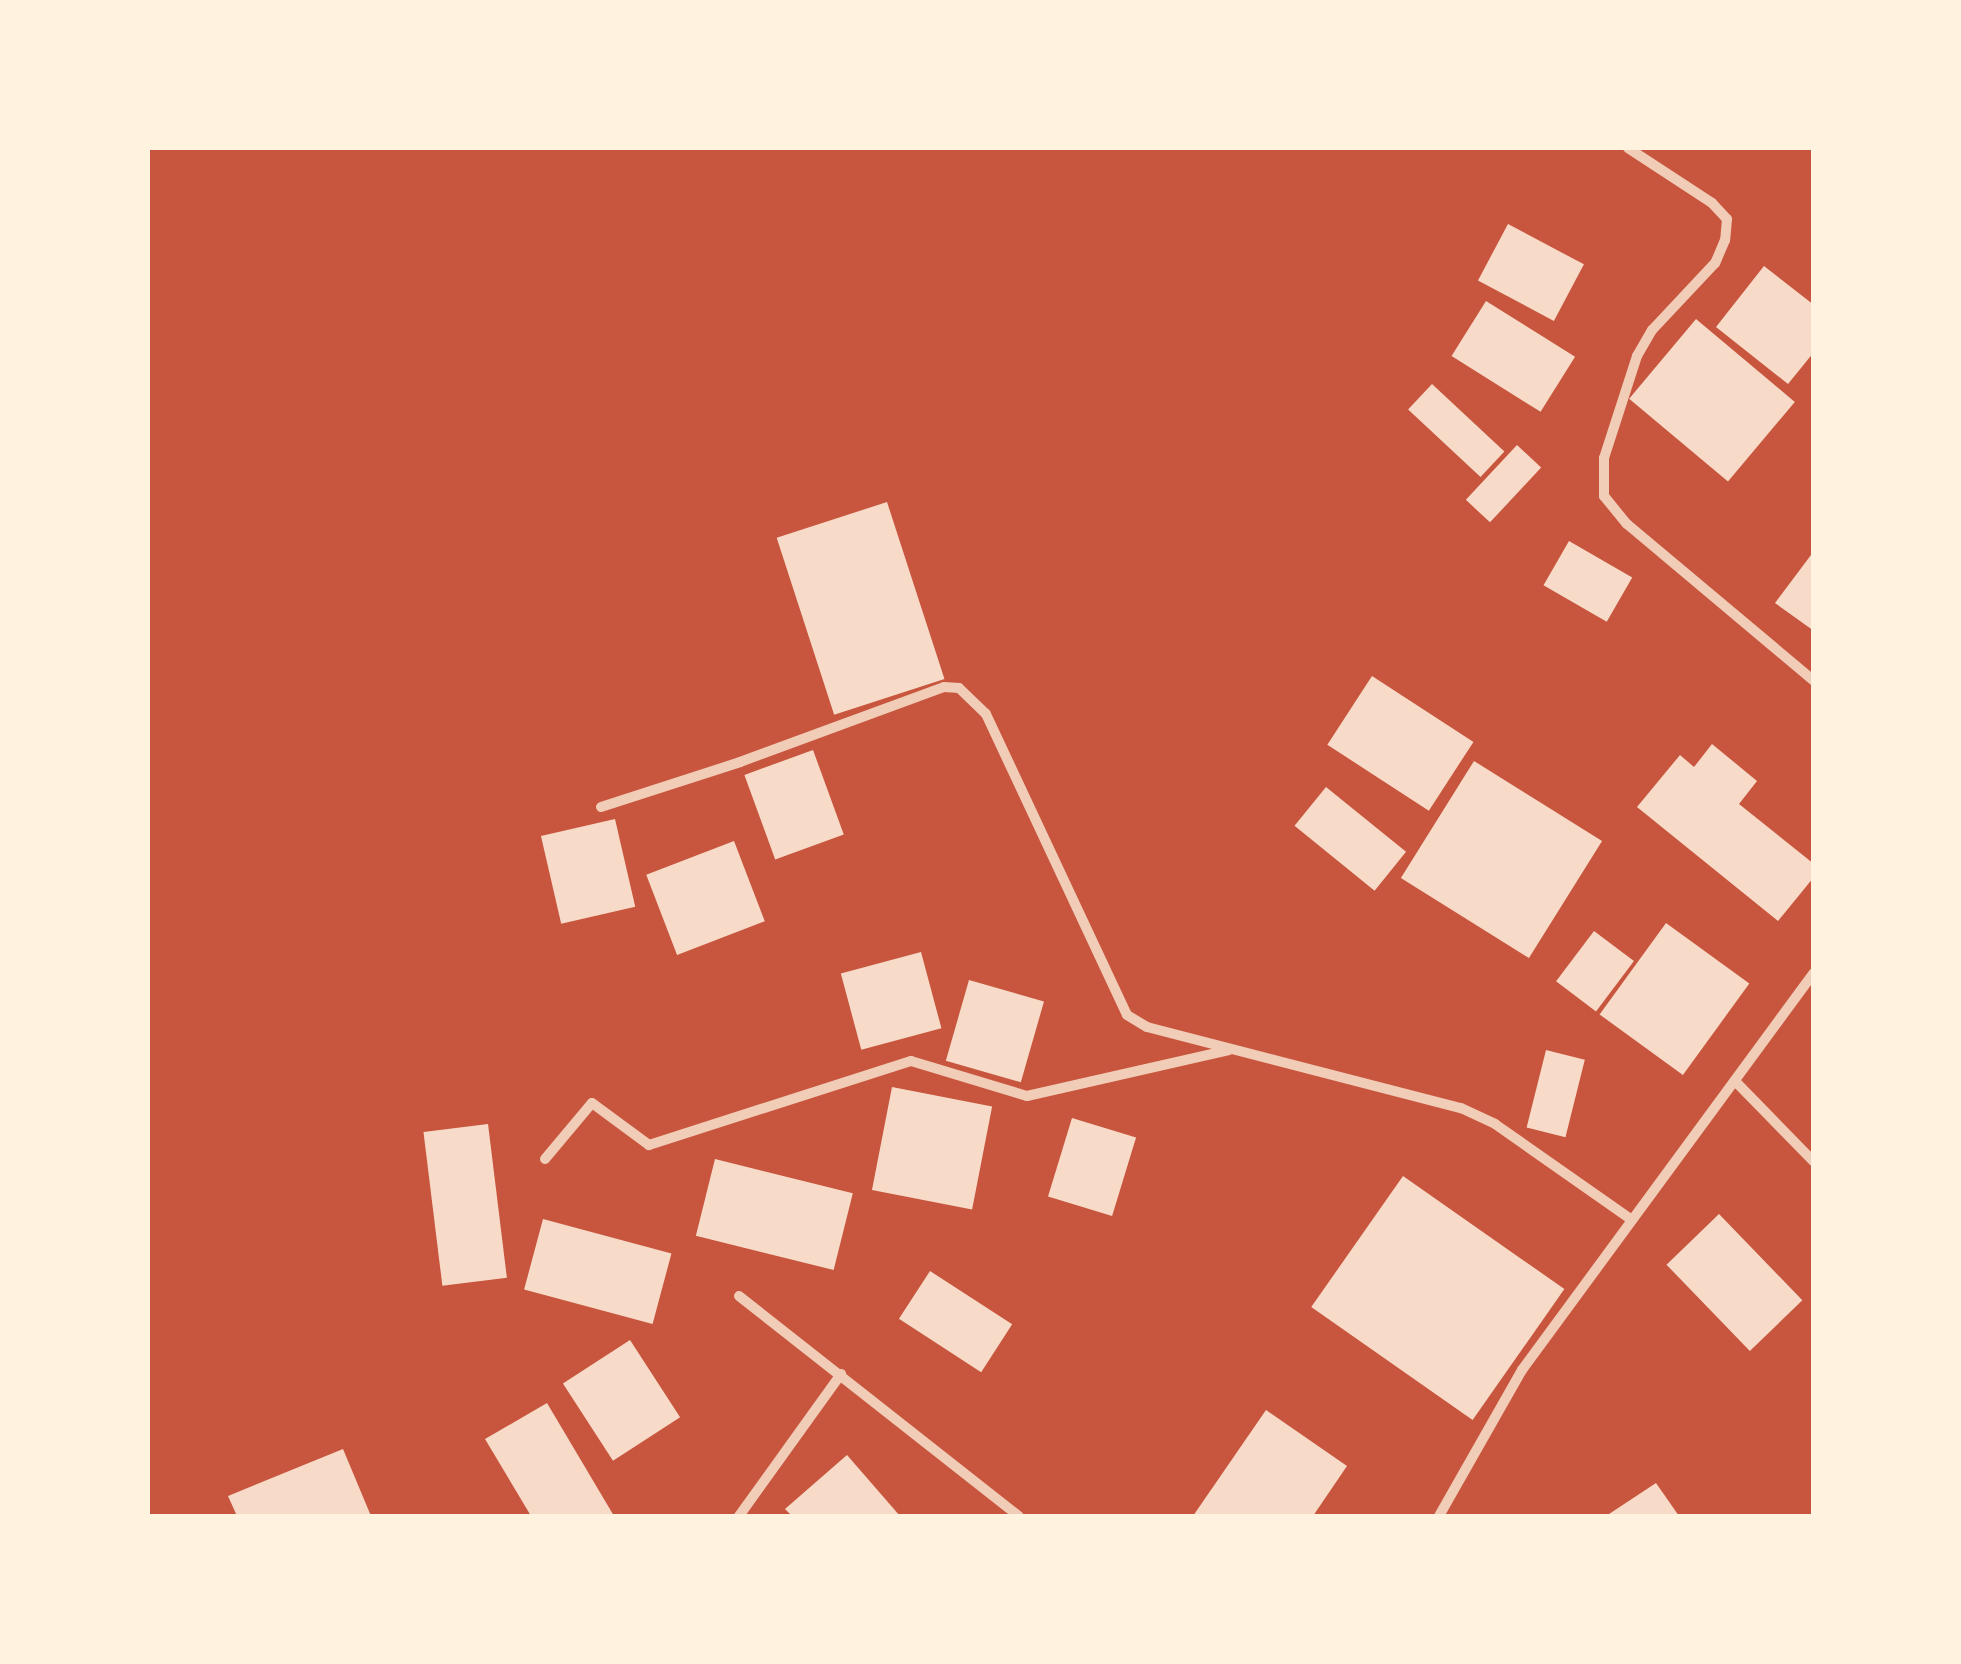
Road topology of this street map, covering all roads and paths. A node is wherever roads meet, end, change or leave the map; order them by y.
1 (1628, 148) edge
2 (1814, 682) edge
3 (601, 807) dead end
4 (1814, 973) edge
5 (1230, 1049) junction
6 (1734, 1080) junction
7 (545, 1159) dead end
8 (1814, 1162) edge
9 (1632, 1220) junction
10 (739, 1296) dead end
11 (841, 1374) junction
12 (739, 1516) edge
13 (1019, 1516) edge
14 (1439, 1516) edge

1 - 2 street
3 - 5 street
4 - 6 street
5 - 7 street
5 - 9 street
6 - 8 street
6 - 9 street
9 - 14 street
10 - 11 street
11 - 12 street
11 - 13 street

